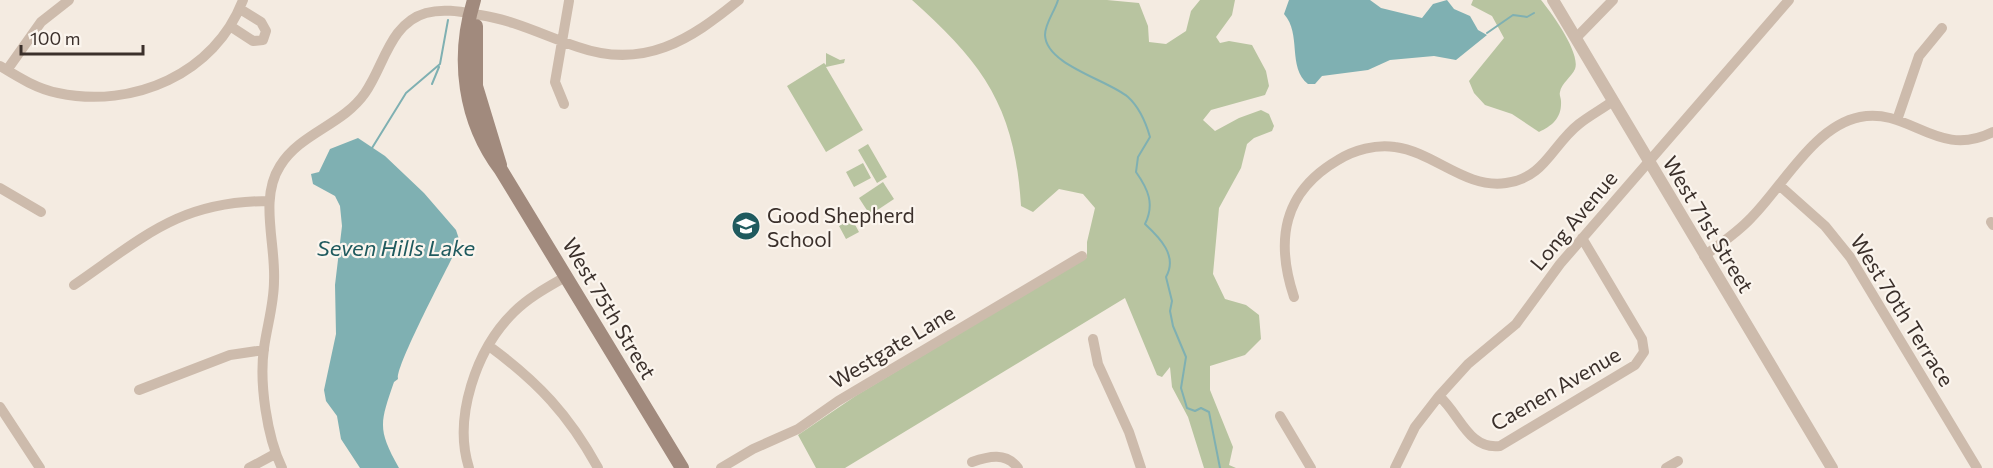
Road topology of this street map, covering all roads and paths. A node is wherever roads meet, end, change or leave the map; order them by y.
1 (69, 0) edge
2 (482, 0) edge
3 (739, 0) edge
4 (1553, 0) edge
5 (1613, 0) edge
6 (1790, 0) edge
7 (569, 1) edge
8 (241, 5) edge
9 (474, 9) edge
10 (230, 26) junction
11 (1942, 28) dead end
12 (1576, 39) junction
13 (563, 40) junction
14 (3, 68) edge
15 (1613, 102) junction
16 (564, 104) dead end
17 (1897, 120) junction
18 (1993, 132) edge
19 (1647, 161) junction
20 (1779, 185) junction
21 (0, 188) edge
22 (269, 201) junction
23 (41, 212) dead end
24 (1582, 238) junction
25 (1082, 255) dead end
26 (1704, 256) junction
27 (567, 276) junction
28 (74, 285) dead end
29 (1294, 297) dead end
30 (1093, 339) dead end
31 (489, 346) junction
32 (264, 350) junction
33 (139, 390) dead end
34 (1439, 396) junction
35 (0, 407) edge
36 (1280, 416) dead end
37 (275, 454) junction
38 (1678, 461) dead end
39 (972, 462) dead end
40 (40, 468) edge
41 (249, 468) edge
42 (282, 468) edge
43 (469, 468) edge
44 (598, 468) edge
45 (682, 468) edge
46 (721, 468) edge
47 (1018, 468) edge
48 (1142, 468) edge
49 (1311, 468) edge
50 (1395, 468) edge
51 (1666, 468) edge
52 (1832, 468) edge
53 (1977, 468) edge

1 - 14 street
2 - 9 main road, West 75th Street
3 - 13 street
4 - 12 street, West 71st Street
5 - 12 street
6 - 19 street, Long Avenue
7 - 13 street
8 - 10 street
8 - 10 street
9 - 13 street
9 - 22 street
9 - 27 main road, West 75th Street
10 - 14 street
11 - 17 street
12 - 15 street, West 71st Street
13 - 16 street
15 - 19 street, West 71st Street
15 - 29 street
17 - 18 street
17 - 20 street
19 - 24 street, Long Avenue
19 - 26 street, West 71st Street
20 - 26 street
20 - 53 street, West 70th Terrace
21 - 23 street
22 - 28 street
22 - 32 street
24 - 34 street, Long Avenue
24 - 34 street, Caenen Avenue
25 - 46 street, Westgate Lane
26 - 52 street, West 71st Street
27 - 31 street
27 - 45 main road, West 75th Street
30 - 48 street
31 - 43 street
31 - 44 street
32 - 33 street
32 - 37 street
34 - 50 street, Long Avenue
35 - 40 street
36 - 49 street
37 - 41 street
37 - 42 street
38 - 51 street
39 - 47 street

